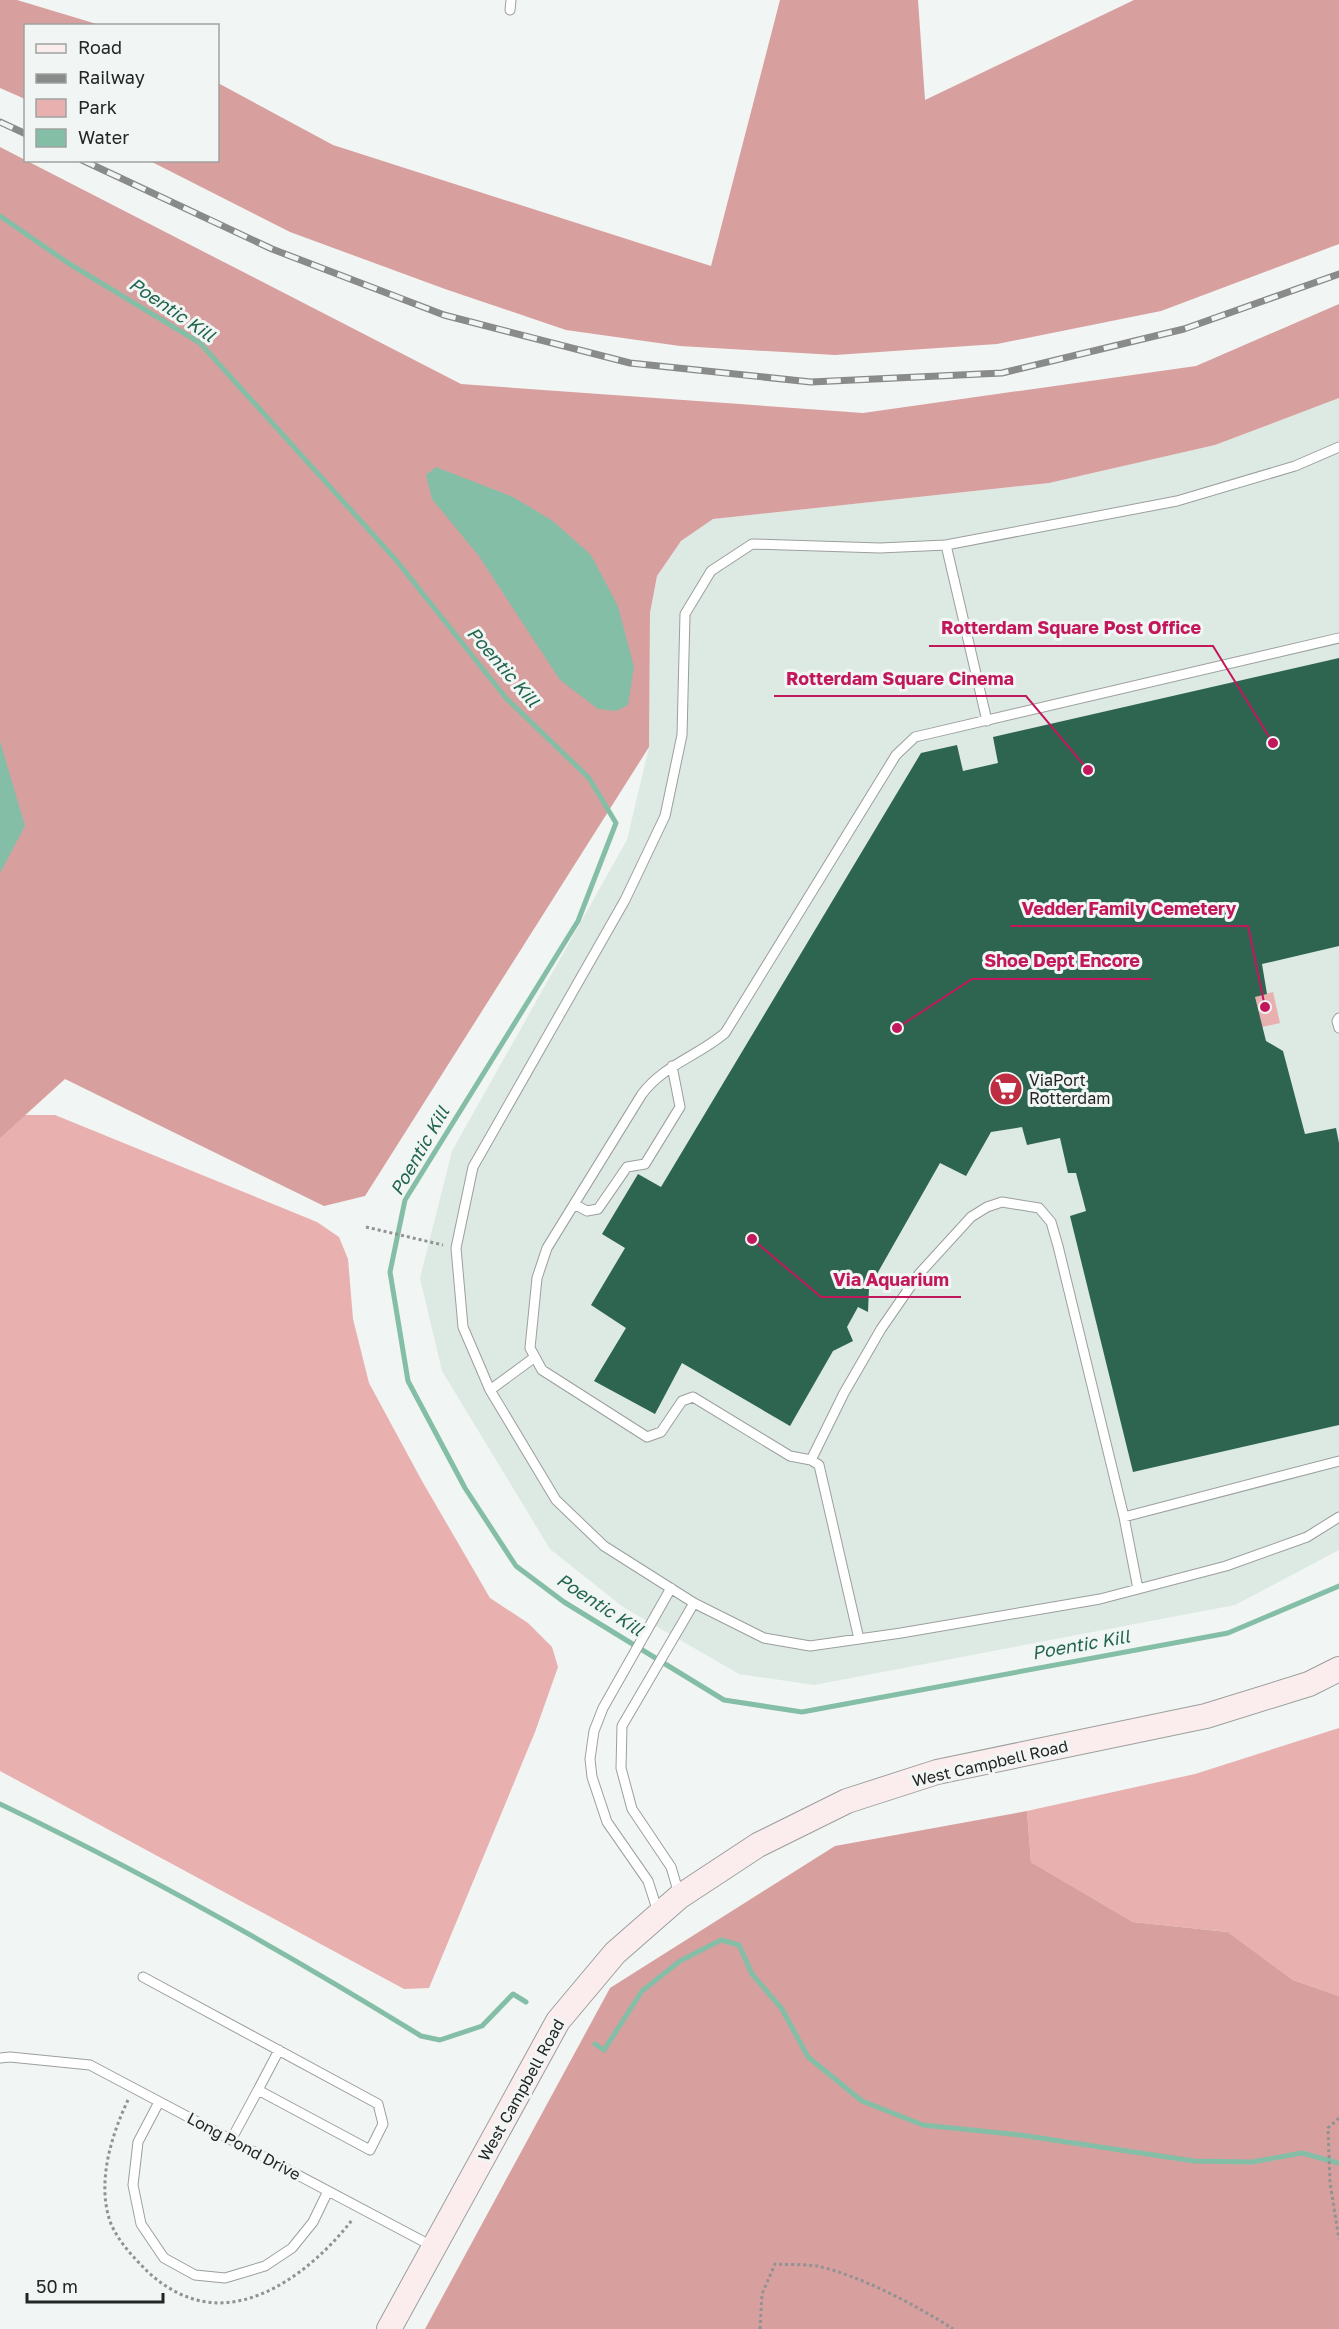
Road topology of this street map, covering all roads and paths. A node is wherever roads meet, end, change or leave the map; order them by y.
1 (1339, 447) edge
2 (946, 545) junction
3 (1339, 638) edge
4 (987, 721) junction
5 (1339, 1018) edge
6 (1339, 1028) edge
7 (672, 1066) junction
8 (574, 1204) junction
9 (366, 1227) dead end
10 (437, 1243) dead end
11 (535, 1357) junction
12 (490, 1390) junction
13 (811, 1460) junction
14 (1339, 1461) edge
15 (1124, 1517) junction
16 (1339, 1517) edge
17 (670, 1588) junction
18 (1138, 1589) junction
19 (694, 1603) junction
20 (860, 1639) junction
21 (1339, 1669) edge
22 (679, 1897) junction
23 (659, 1915) junction
24 (143, 1977) dead end
25 (279, 2050) junction
26 (0, 2058) edge
27 (258, 2090) junction
28 (130, 2096) dead end
29 (159, 2102) junction
30 (1339, 2118) edge
31 (231, 2140) junction
32 (328, 2191) junction
33 (352, 2220) dead end
34 (1339, 2239) edge
35 (434, 2247) junction
36 (389, 2329) edge
37 (760, 2329) edge
38 (954, 2329) edge

1 - 2 lane
2 - 4 lane
2 - 12 lane
3 - 4 lane
4 - 7 lane
5 - 6 lane
7 - 8 lane
7 - 8 lane
8 - 11 lane
9 - 10 path
11 - 12 lane
11 - 13 lane
12 - 17 lane
13 - 15 lane
13 - 20 lane
14 - 15 lane
15 - 18 lane
16 - 18 lane
17 - 19 lane
17 - 23 lane
18 - 20 lane
19 - 20 lane
19 - 22 lane
21 - 22 main road, West Campbell Road
22 - 23 main road, West Campbell Road
23 - 35 main road, West Campbell Road
24 - 25 lane
25 - 27 lane
25 - 27 lane
26 - 29 lane, Long Pond Drive
27 - 31 lane
28 - 33 path
29 - 31 lane, Long Pond Drive
29 - 32 lane
30 - 34 path
31 - 32 lane, Long Pond Drive
32 - 35 lane, Long Pond Drive
35 - 36 main road, West Campbell Road
37 - 38 path

